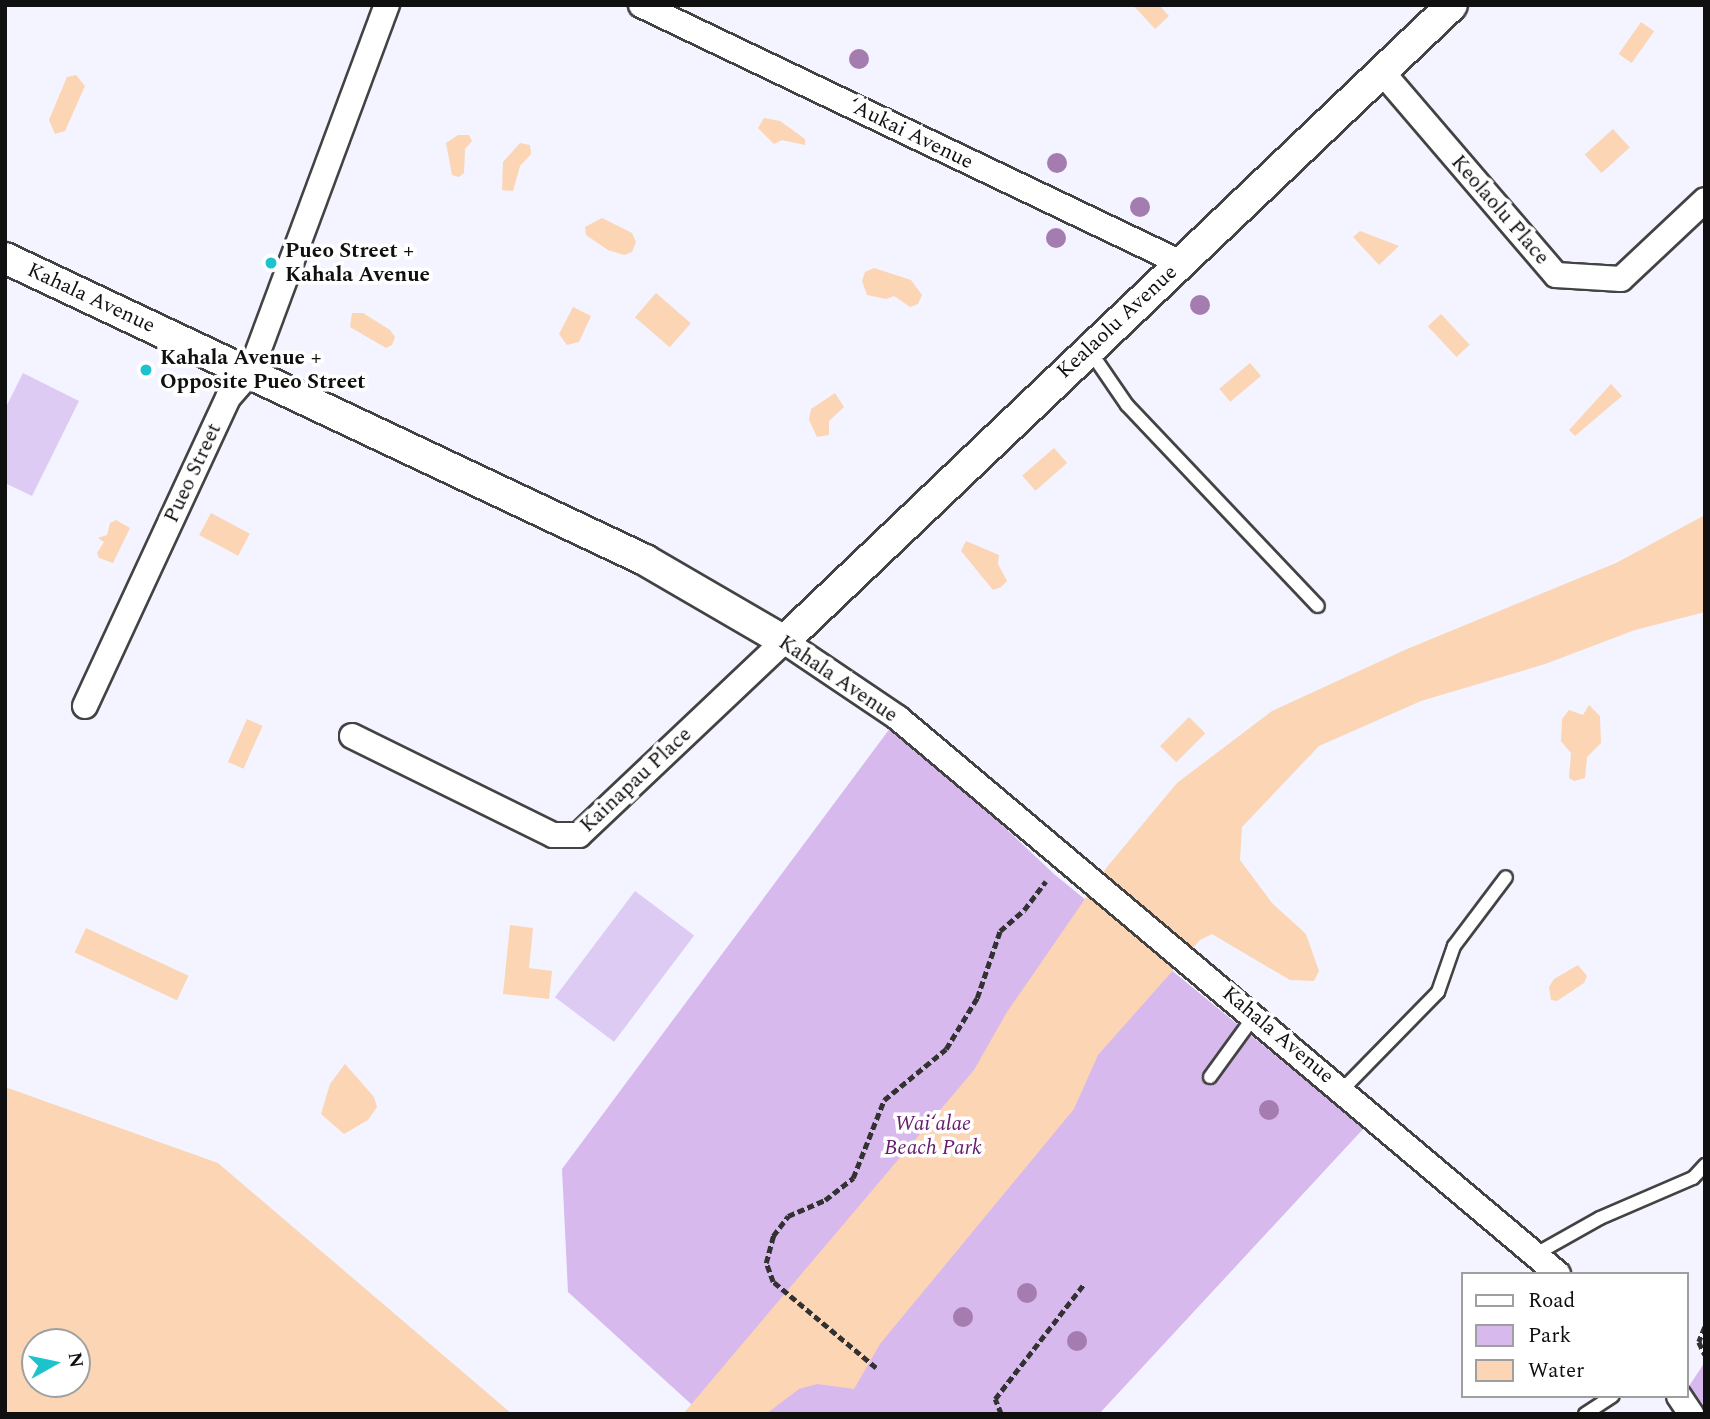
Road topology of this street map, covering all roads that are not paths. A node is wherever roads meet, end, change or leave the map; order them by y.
1 (387, 5) edge
2 (641, 5) edge
3 (1452, 5) edge
4 (1382, 72) junction
5 (1705, 200) edge
6 (5, 258) edge
7 (1181, 263) junction
8 (1088, 348) junction
9 (250, 373) junction
10 (1318, 606) dead end
11 (784, 642) junction
12 (85, 706) dead end
13 (352, 736) dead end
14 (1506, 877) dead end
15 (1255, 1015) junction
16 (1210, 1077) dead end
17 (1343, 1089) junction
18 (1705, 1165) edge
19 (1536, 1254) junction
20 (1556, 1272) edge
21 (1610, 1398) edge
22 (1680, 1398) edge
23 (1585, 1414) edge
24 (1691, 1414) edge

1 - 9 street, Pueo Street
2 - 7 street, ʻAukai Avenue
3 - 4 street, Kealaolu Avenue
4 - 5 street, Keolaolu Place
4 - 7 street, Kealaolu Avenue
6 - 9 street, Kahala Avenue
7 - 8 street, Kealaolu Avenue
8 - 10 lane
8 - 11 street, Kealaolu Avenue
9 - 11 street, Kahala Avenue
9 - 12 street, Pueo Street
11 - 13 street, Kainapau Place
11 - 15 street, Kahala Avenue
14 - 17 lane
15 - 16 lane
15 - 17 street, Kahala Avenue
17 - 19 street, Kahala Avenue
18 - 19 lane
19 - 20 street, Kahala Avenue
21 - 23 lane
22 - 24 street

